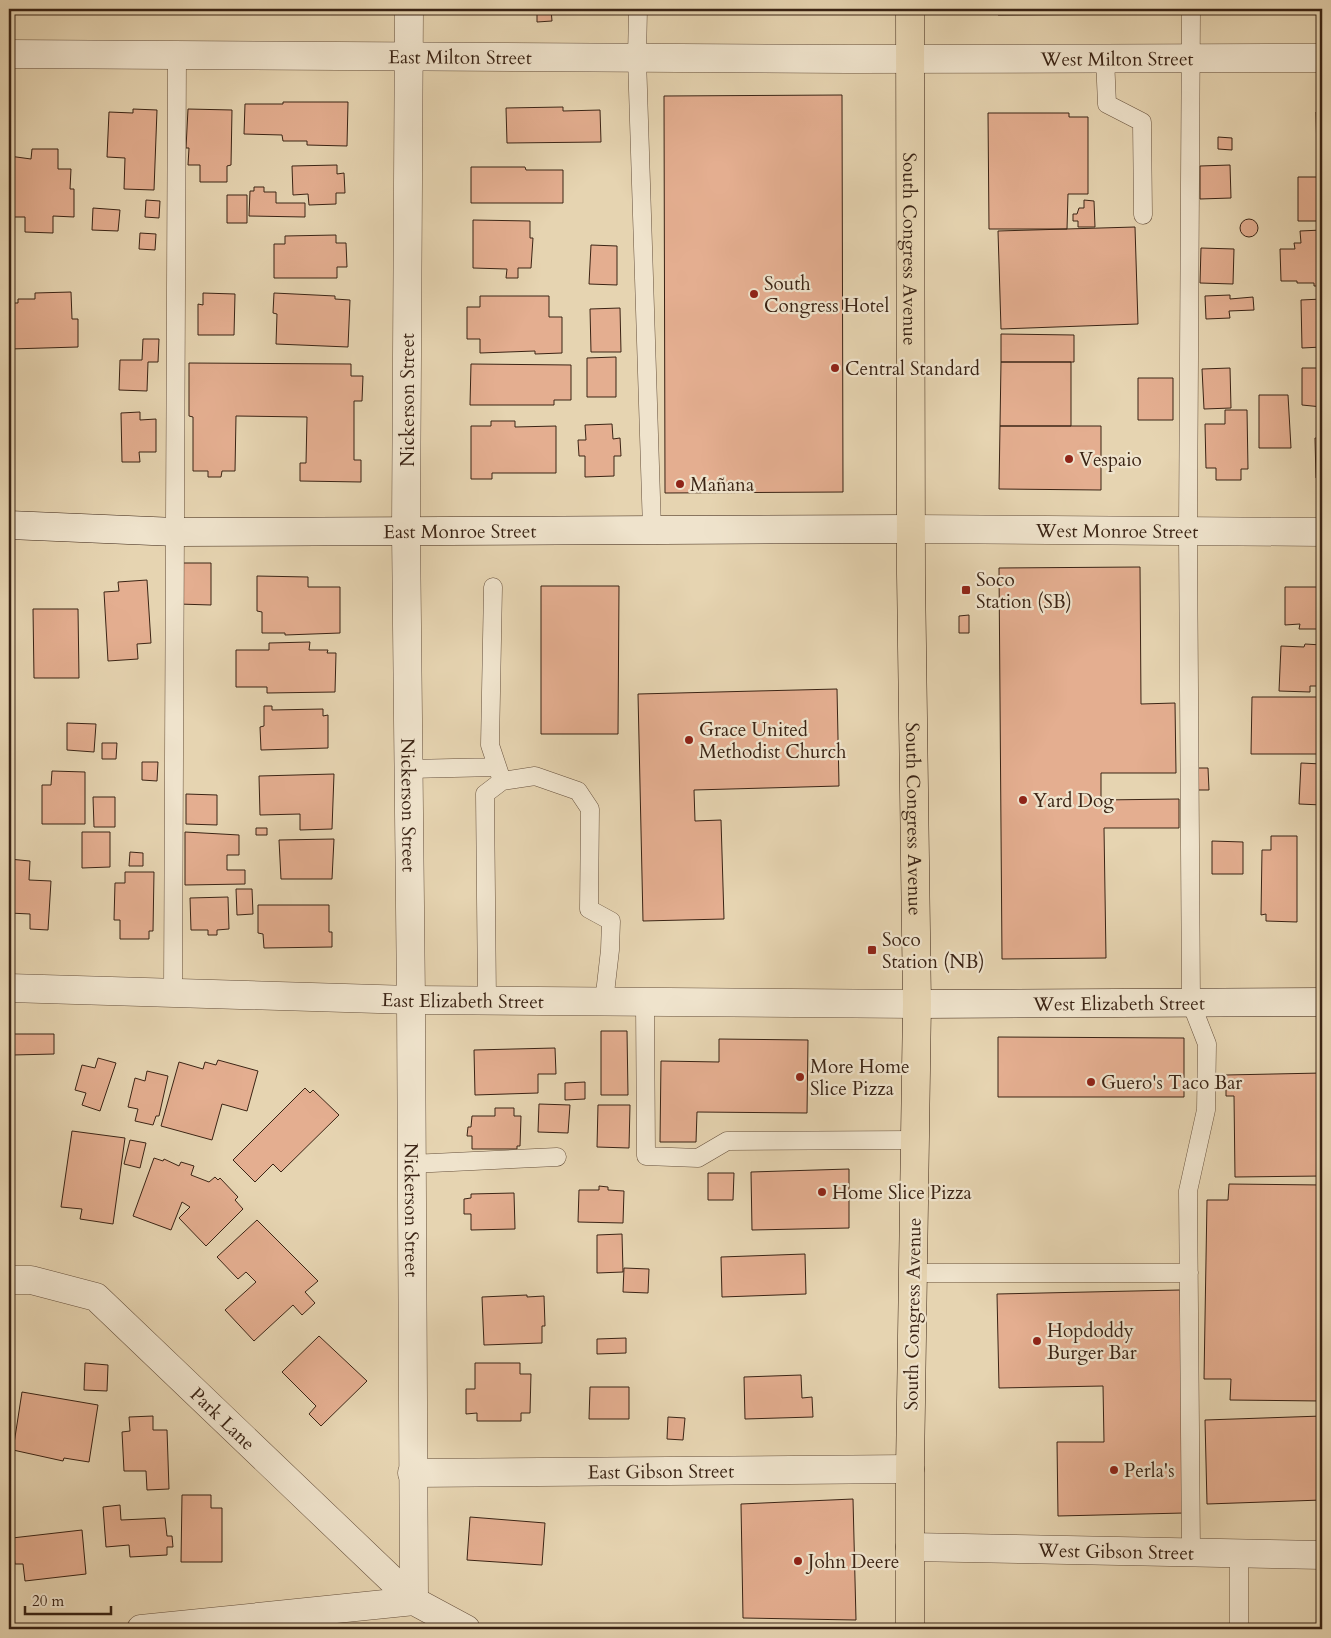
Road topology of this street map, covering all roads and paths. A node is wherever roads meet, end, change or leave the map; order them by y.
1 (409, 9) edge
2 (638, 9) edge
3 (910, 9) edge
4 (1191, 9) edge
5 (9, 54) edge
6 (177, 54) junction
7 (409, 55) junction
8 (910, 57) junction
9 (638, 58) junction
10 (1105, 58) junction
11 (1191, 58) junction
12 (1322, 58) edge
13 (1143, 215) dead end
14 (9, 525) edge
15 (652, 529) junction
16 (911, 529) junction
17 (406, 531) junction
18 (176, 532) junction
19 (1322, 532) edge
20 (1188, 533) junction
21 (493, 587) dead end
22 (409, 769) junction
23 (500, 774) junction
24 (9, 988) edge
25 (173, 993) junction
26 (411, 1000) junction
27 (487, 1001) junction
28 (604, 1002) junction
29 (645, 1002) junction
30 (1322, 1002) edge
31 (1191, 1003) junction
32 (917, 1004) junction
33 (915, 1140) junction
34 (557, 1158) dead end
35 (411, 1164) junction
36 (913, 1273) junction
37 (1189, 1274) junction
38 (9, 1280) edge
39 (910, 1469) junction
40 (412, 1473) junction
41 (910, 1547) junction
42 (1191, 1552) junction
43 (1239, 1553) junction
44 (1322, 1555) edge
45 (414, 1601) junction
46 (141, 1629) edge
47 (466, 1629) edge
48 (910, 1629) edge
49 (1239, 1629) edge

1 - 7 street, Nickerson Street
2 - 9 lane
3 - 8 main road, South Congress Avenue
4 - 11 lane
5 - 6 street, East Milton Street
6 - 7 street, East Milton Street
6 - 18 lane
7 - 9 street, East Milton Street
7 - 17 street, Nickerson Street
8 - 9 street, East Milton Street
8 - 10 street, West Milton Street
8 - 16 main road, South Congress Avenue
9 - 15 lane
10 - 11 street, West Milton Street
10 - 13 lane
11 - 12 street, West Milton Street
11 - 20 lane
14 - 18 street, East Monroe Street
15 - 16 street, East Monroe Street
15 - 17 street, East Monroe Street
16 - 20 street, West Monroe Street
16 - 32 main road, South Congress Avenue
17 - 18 street, East Monroe Street
17 - 22 street, Nickerson Street
18 - 25 lane
19 - 20 street, West Monroe Street
20 - 31 lane
21 - 23 lane
22 - 23 lane
22 - 26 street, Nickerson Street
23 - 27 lane
23 - 28 lane
24 - 25 street, East Elizabeth Street
25 - 26 street, East Elizabeth Street
26 - 27 street, East Elizabeth Street
26 - 35 street, Nickerson Street
27 - 28 street, East Elizabeth Street
28 - 29 street, East Elizabeth Street
29 - 32 street, East Elizabeth Street
29 - 33 lane
30 - 31 street, West Elizabeth Street
31 - 32 street, West Elizabeth Street
31 - 37 lane
32 - 33 main road, South Congress Avenue
33 - 36 main road, South Congress Avenue
34 - 35 lane
35 - 40 street, Nickerson Street
36 - 37 lane
36 - 39 main road, South Congress Avenue
37 - 42 lane
38 - 45 street, Park Lane
39 - 40 street, East Gibson Street
39 - 41 main road, South Congress Avenue
40 - 45 street, Nickerson Street
41 - 42 street, West Gibson Street
41 - 48 main road, South Congress Avenue
42 - 43 street, West Gibson Street
43 - 44 street, West Gibson Street
43 - 49 lane
45 - 46 street
45 - 47 street, Park Lane

